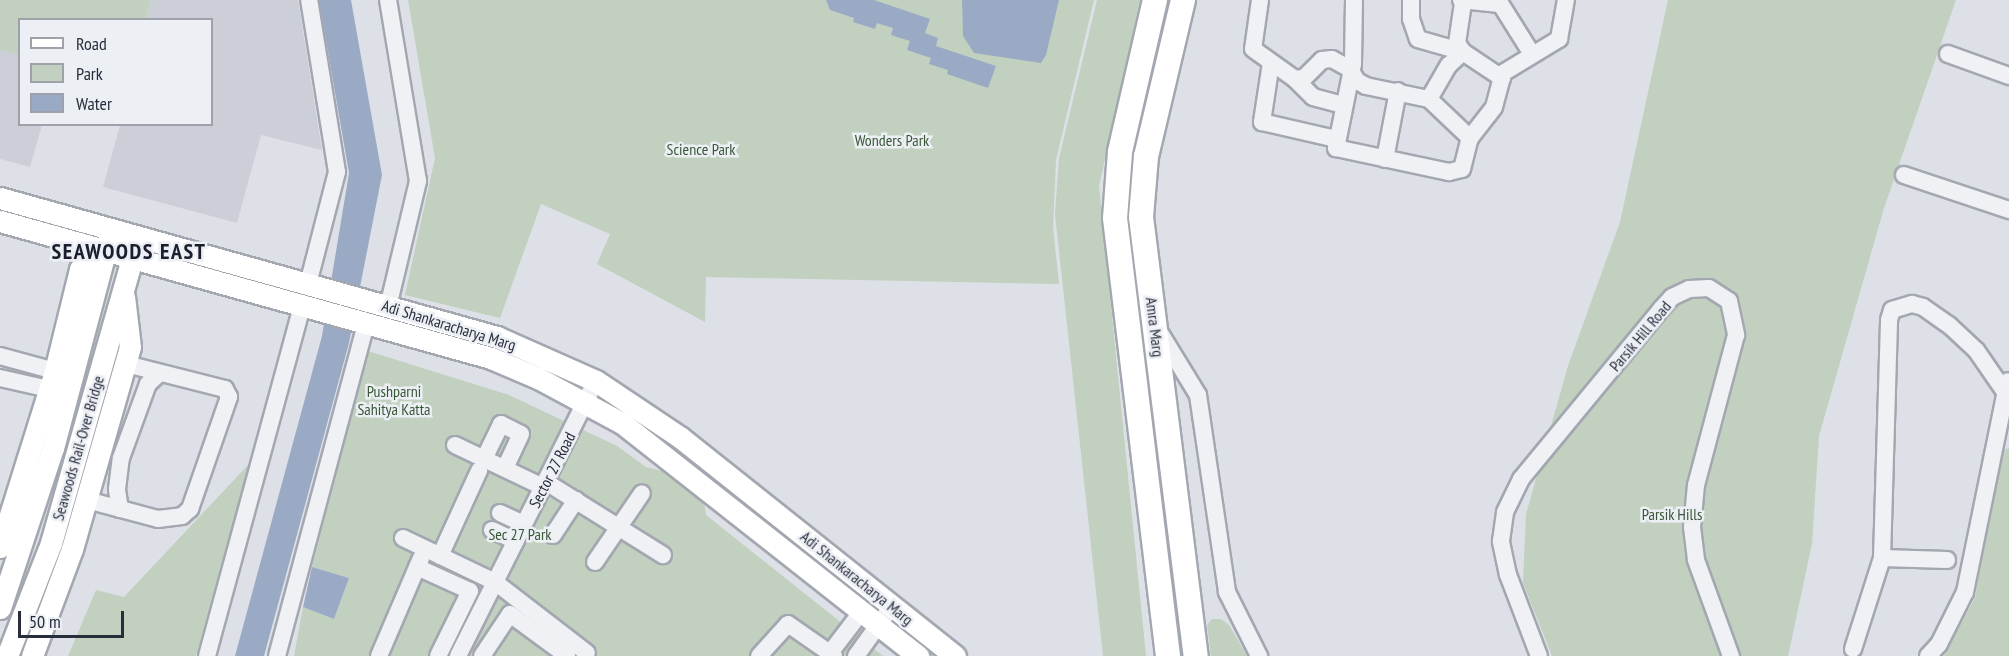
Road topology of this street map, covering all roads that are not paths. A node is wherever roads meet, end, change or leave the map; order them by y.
1 (309, 0) edge
2 (388, 0) edge
3 (1155, 0) edge
4 (1183, 0) edge
5 (1260, 0) edge
6 (1354, 0) edge
7 (1411, 0) edge
8 (1566, 0) edge
9 (1462, 2) edge
10 (1498, 2) edge
11 (1463, 52) junction
12 (1532, 54) junction
13 (1948, 54) dead end
14 (1271, 63) junction
15 (1350, 69) junction
16 (2009, 76) edge
17 (1502, 78) junction
18 (1295, 79) junction
19 (1398, 92) junction
20 (1429, 99) junction
21 (1343, 105) junction
22 (1470, 138) junction
23 (1336, 139) junction
24 (1385, 159) junction
25 (1904, 175) dead end
26 (0, 198) edge
27 (2009, 210) edge
28 (0, 221) edge
29 (111, 229) junction
30 (138, 237) junction
31 (105, 250) junction
32 (133, 258) junction
33 (313, 286) junction
34 (123, 291) junction
35 (379, 304) junction
36 (307, 307) junction
37 (1154, 318) junction
38 (362, 323) junction
39 (0, 356) edge
40 (126, 364) junction
41 (160, 373) junction
42 (0, 378) edge
43 (52, 380) junction
44 (596, 381) junction
45 (2007, 385) edge
46 (586, 402) junction
47 (455, 445) dead end
48 (482, 465) junction
49 (505, 469) junction
50 (544, 484) junction
51 (642, 493) dead end
52 (87, 500) junction
53 (576, 500) junction
54 (120, 509) junction
55 (500, 513) dead end
56 (524, 524) junction
57 (618, 527) junction
58 (492, 530) dead end
59 (553, 535) dead end
60 (403, 538) dead end
61 (516, 541) junction
62 (0, 548) edge
63 (433, 552) junction
64 (663, 555) dead end
65 (1882, 558) junction
66 (1947, 560) dead end
67 (595, 562) dead end
68 (417, 567) junction
69 (495, 582) junction
70 (892, 606) junction
71 (0, 608) edge
72 (862, 611) junction
73 (880, 626) junction
74 (12, 648) edge
75 (1852, 650) dead end
76 (584, 653) edge
77 (37, 654) edge
78 (832, 655) edge
79 (207, 656) edge
80 (277, 656) edge
81 (379, 656) edge
82 (438, 656) edge
83 (458, 656) edge
84 (482, 656) edge
85 (567, 656) edge
86 (759, 656) edge
87 (856, 656) edge
88 (918, 656) edge
89 (955, 656) edge
90 (1168, 656) edge
91 (1196, 656) edge
92 (1258, 656) edge
93 (1539, 656) edge
94 (1731, 656) edge
95 (1928, 656) edge

1 - 33 street
2 - 35 street
3 - 90 highway, Amra Marg
4 - 37 highway, Amra Marg
5 - 14 street
6 - 15 street
7 - 11 street
8 - 12 street
9 - 10 street
9 - 11 street
10 - 12 street
11 - 17 street
11 - 20 street
12 - 17 street
13 - 16 street
14 - 18 street
14 - 23 street
15 - 18 street
15 - 19 street
15 - 21 street
17 - 22 street
18 - 21 street
19 - 20 street
19 - 24 street
20 - 22 street
21 - 23 street
22 - 24 street
23 - 24 street
25 - 27 street
26 - 29 main road, Adi Shankaracharya Marg
28 - 31 main road, Adi Shankaracharya Marg
29 - 30 main road, Adi Shankaracharya Marg
29 - 31 main road, Seawoods Rail-Over Bridge
30 - 32 main road, Seawoods Rail-Over Bridge
30 - 33 main road, Adi Shankaracharya Marg
31 - 32 main road, Adi Shankaracharya Marg
31 - 43 main road
31 - 71 main road, Seawoods Rail-Over Bridge
32 - 34 main road, Seawoods Rail-Over Bridge
32 - 36 main road, Adi Shankaracharya Marg
33 - 35 main road, Adi Shankaracharya Marg
34 - 40 main road
34 - 74 main road, Seawoods Rail-Over Bridge
35 - 44 main road, Adi Shankaracharya Marg
36 - 38 main road, Adi Shankaracharya Marg
36 - 79 street
37 - 91 highway, Amra Marg
37 - 92 street
38 - 46 main road, Adi Shankaracharya Marg
38 - 80 street
39 - 43 street
40 - 41 street
40 - 52 main road
41 - 54 street
41 - 54 street
42 - 43 street
43 - 62 main road
44 - 46 street, Sector 27 Road
44 - 70 main road, Adi Shankaracharya Marg
45 - 65 street
45 - 95 street
46 - 50 street, Sector 27 Road
46 - 72 main road, Adi Shankaracharya Marg
47 - 48 street
48 - 49 street
48 - 49 street
48 - 63 street
49 - 50 street
50 - 53 street
50 - 56 street, Sector 27 Road
51 - 57 street
52 - 54 street
52 - 77 main road
53 - 57 street
53 - 59 street
55 - 56 street
56 - 61 street, Sector 27 Road
57 - 64 street
57 - 67 street
58 - 61 street
60 - 63 street
61 - 69 street, Sector 27 Road
63 - 68 street
63 - 69 street
65 - 66 street
65 - 75 street
68 - 81 street
68 - 82 street
69 - 76 street
69 - 83 street, Sector 27 Road
70 - 73 street
70 - 89 main road, Adi Shankaracharya Marg
72 - 73 main road, Adi Shankaracharya Marg
72 - 78 street
73 - 87 street
73 - 88 main road, Adi Shankaracharya Marg
78 - 86 street
84 - 85 street
93 - 94 street, Parsik Hill Road

